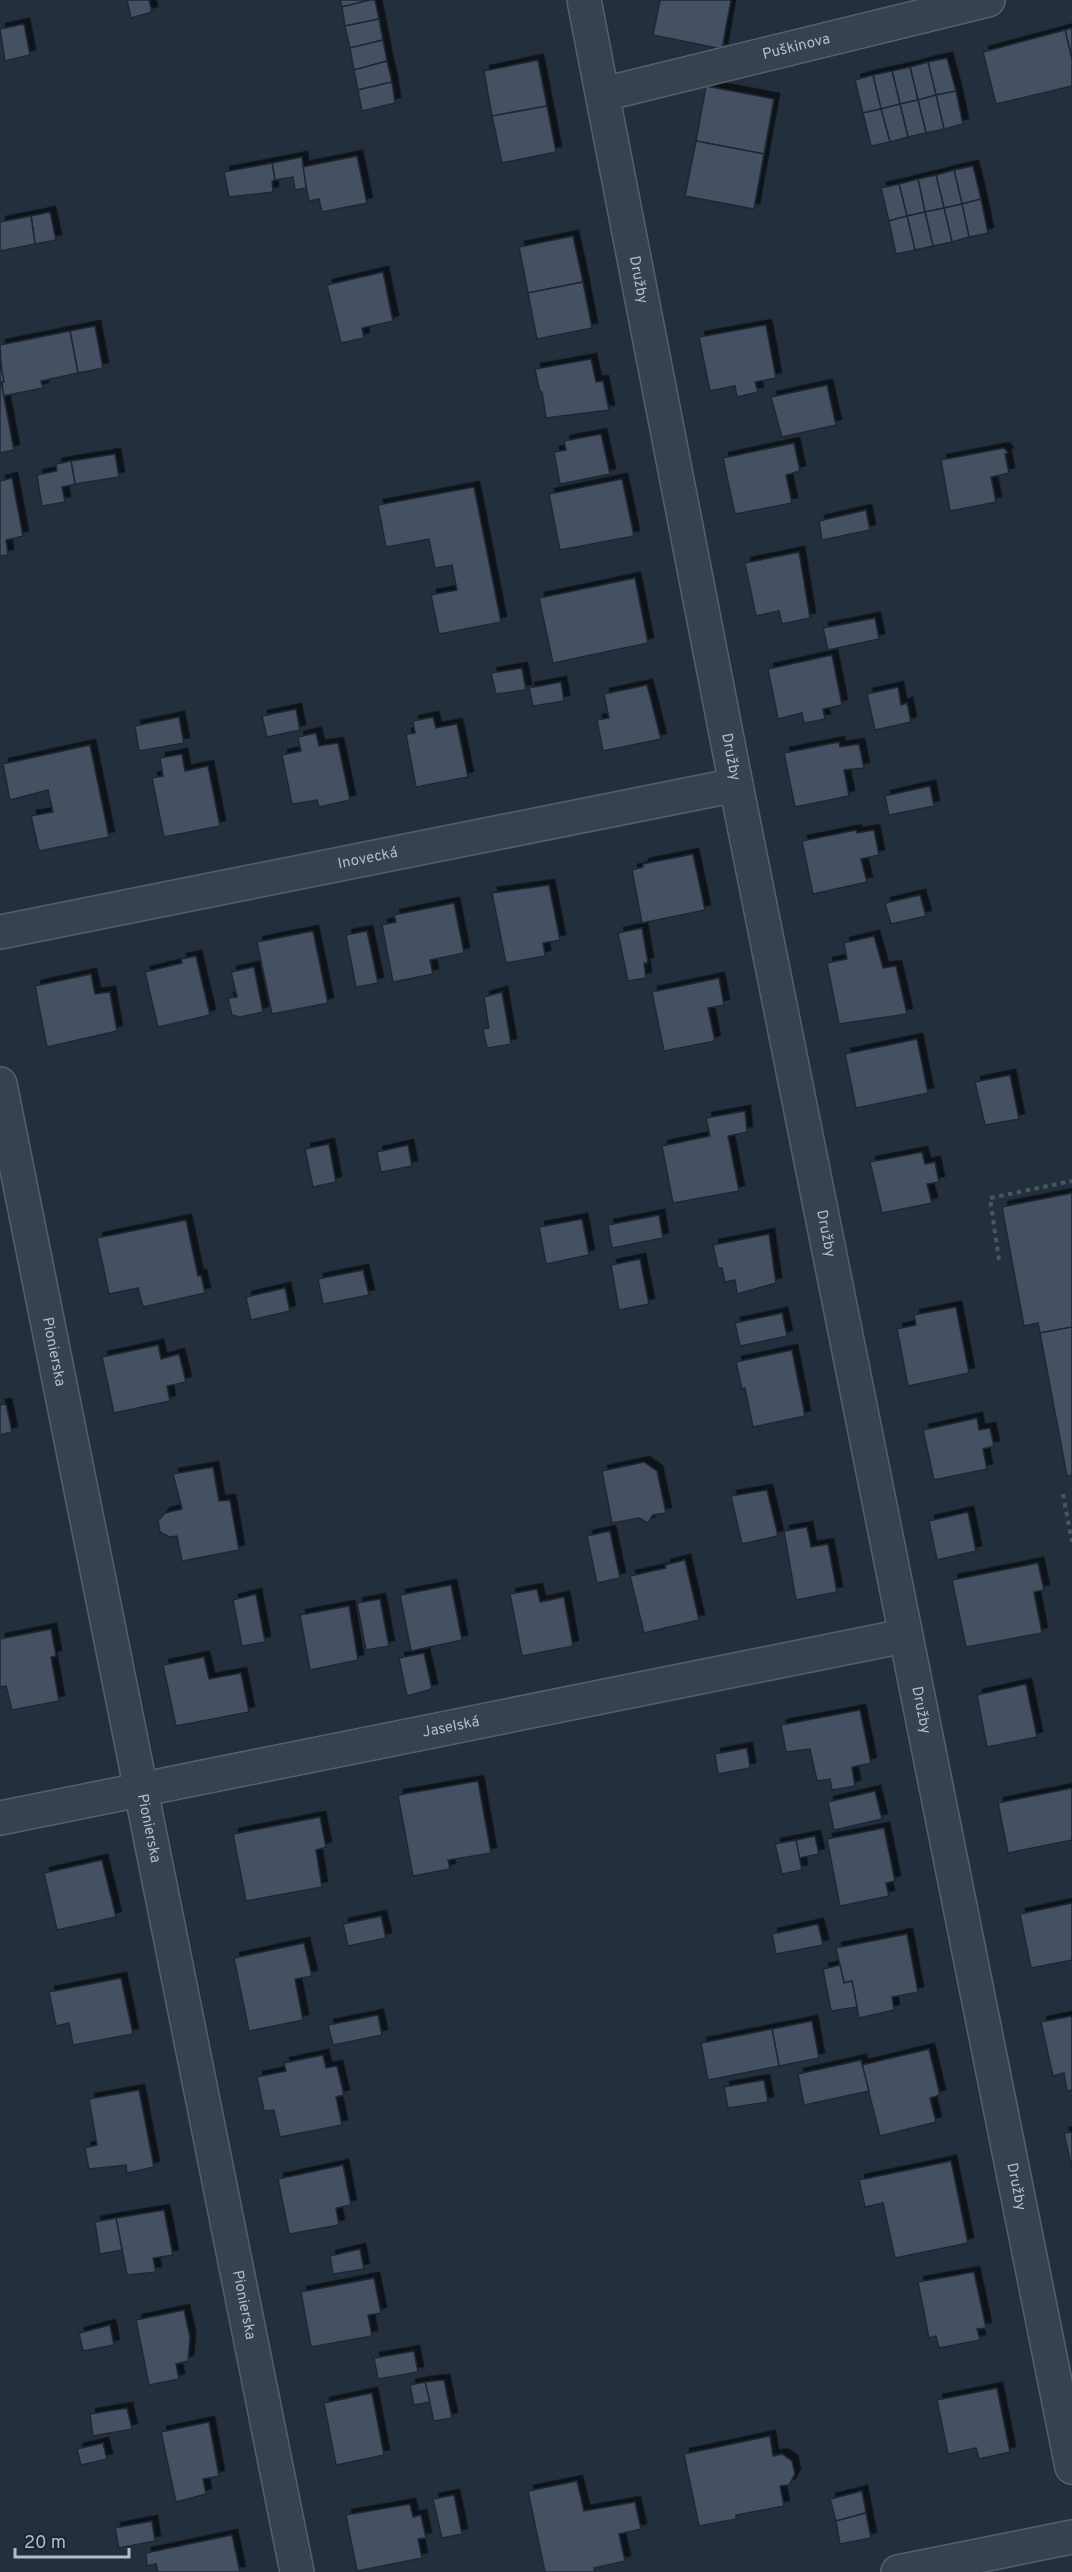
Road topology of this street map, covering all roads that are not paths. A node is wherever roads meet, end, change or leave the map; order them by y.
1 (584, 0) edge
2 (988, 0) edge
3 (604, 94) junction
4 (736, 785) junction
5 (0, 932) edge
6 (0, 1084) edge
7 (904, 1636) junction
8 (141, 1790) junction
9 (0, 1818) edge
10 (1072, 2467) edge
11 (1072, 2537) edge
12 (297, 2572) edge
13 (898, 2572) edge

1 - 3 street, Družby
2 - 3 street, Puškinova
3 - 4 street, Družby
4 - 5 street, Inovecká
4 - 7 street, Družby
6 - 8 street, Pionierska
7 - 8 street, Jaselská
7 - 10 street, Družby
8 - 9 street, Jaselská
8 - 12 street, Pionierska
11 - 13 street

